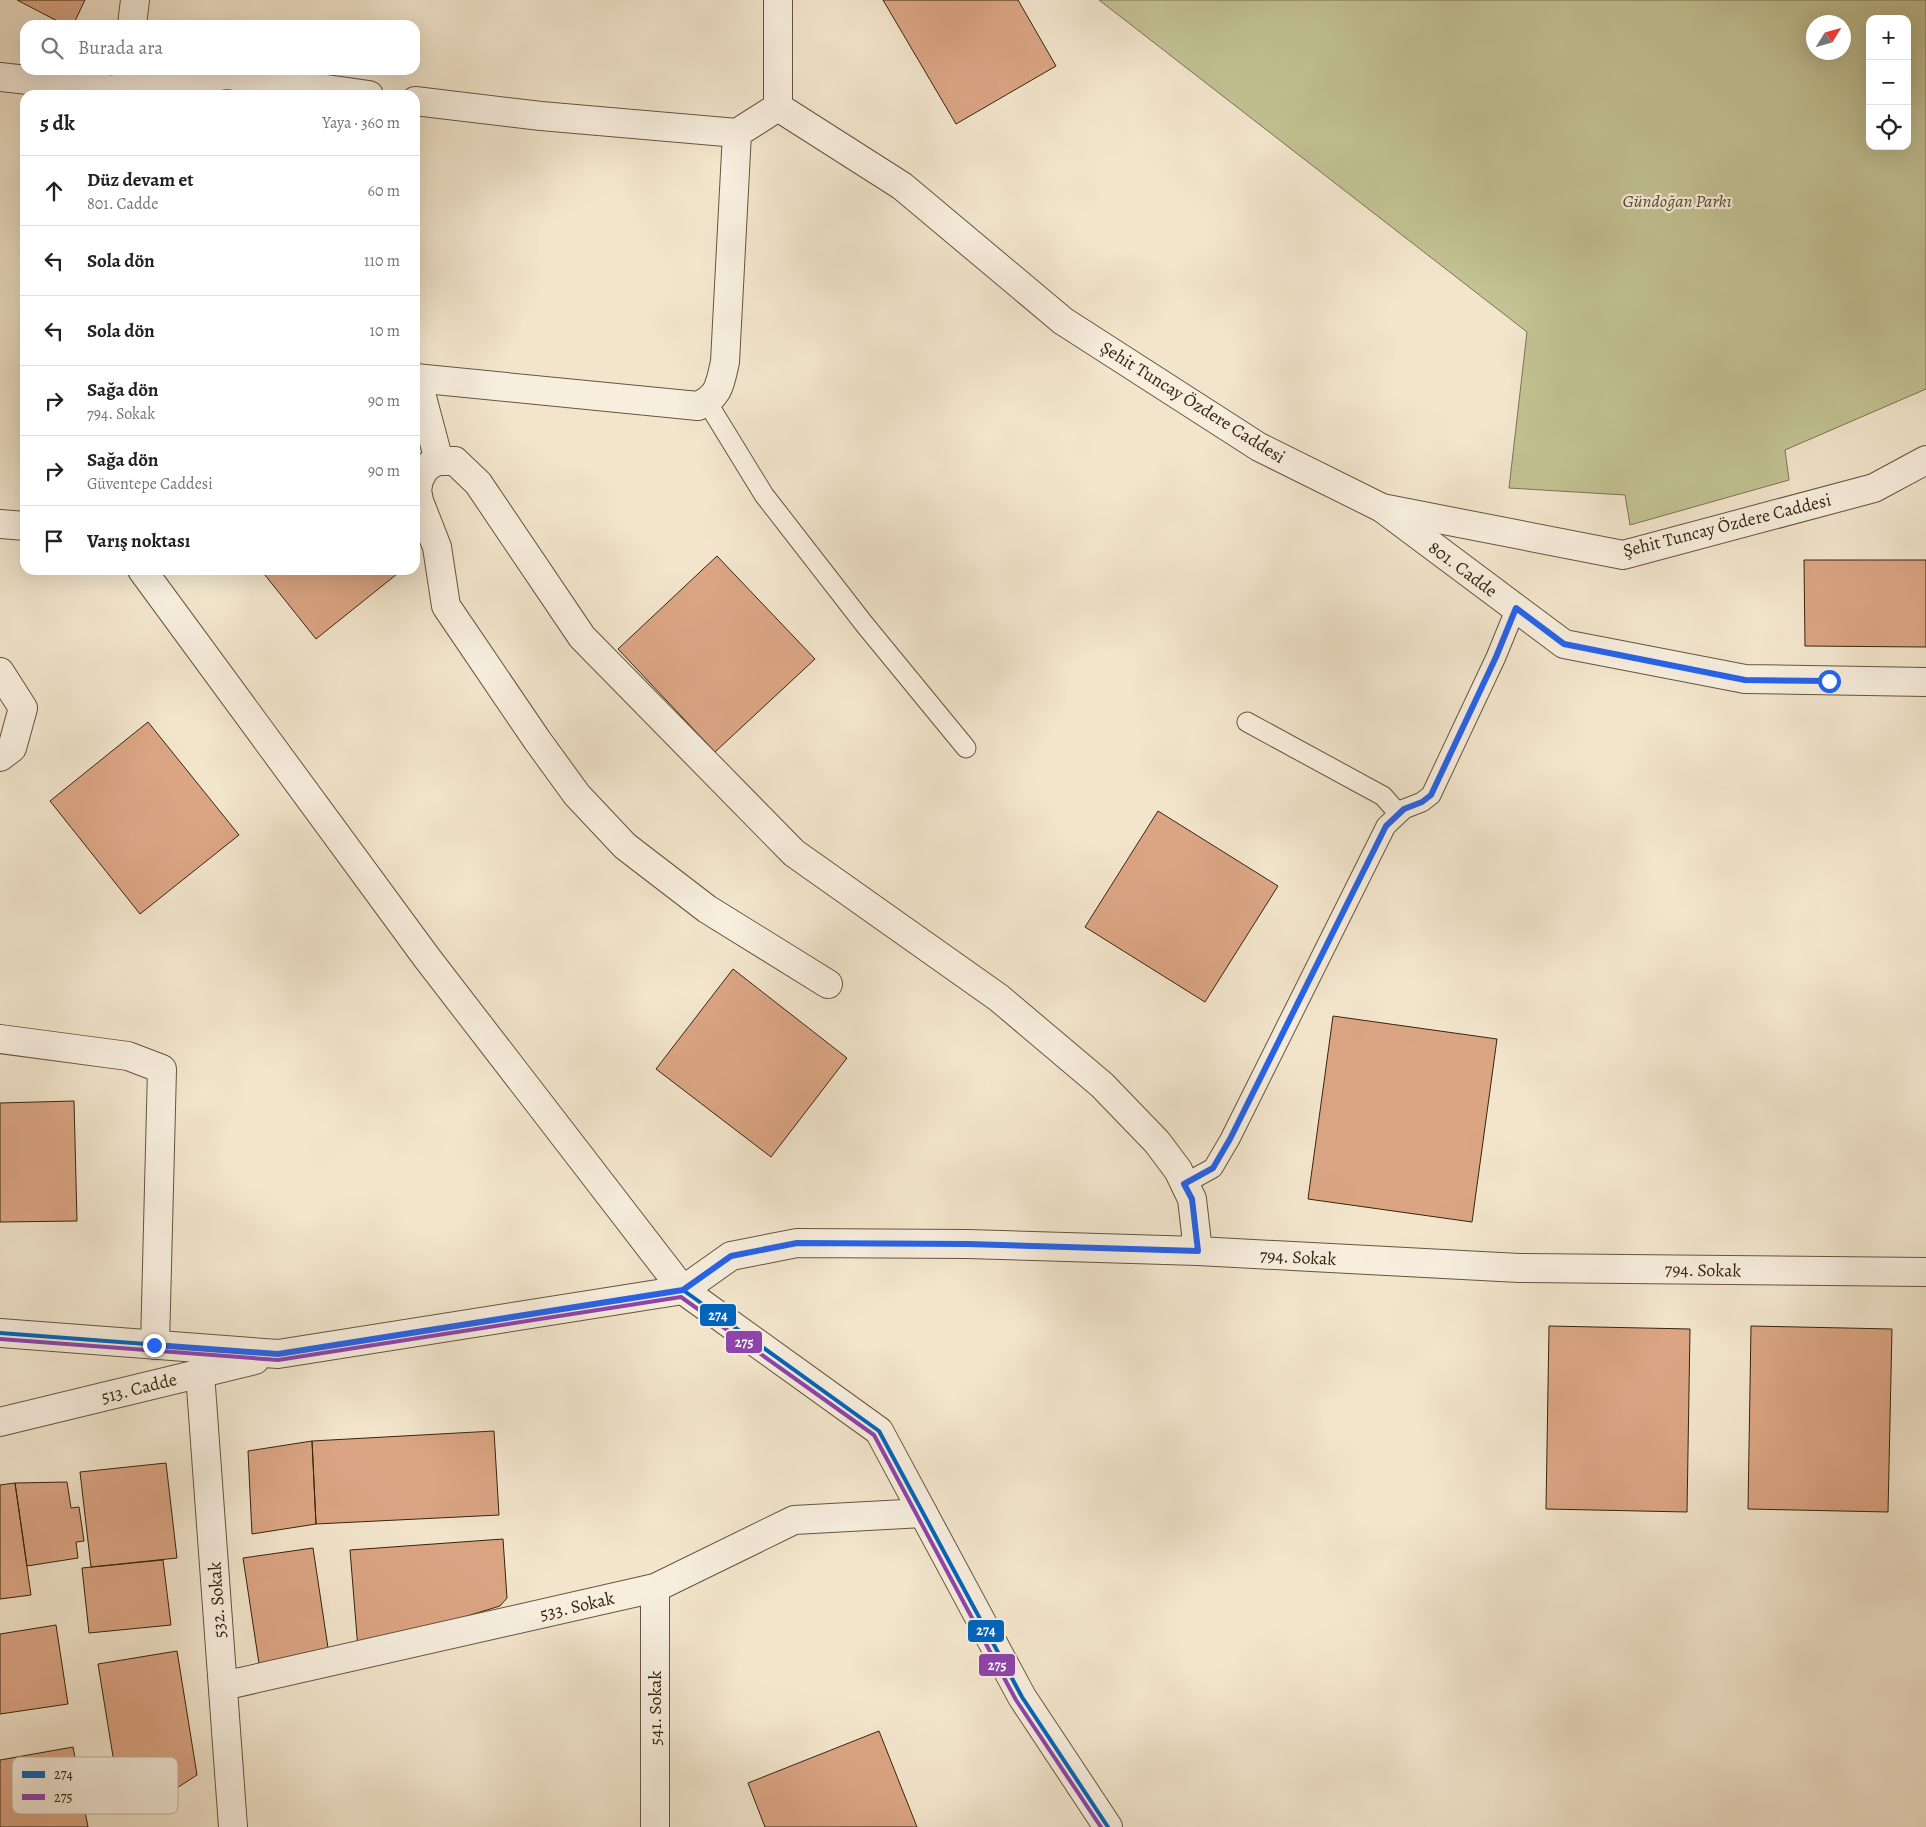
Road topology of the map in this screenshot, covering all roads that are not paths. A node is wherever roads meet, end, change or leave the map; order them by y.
1 (135, 0) edge
2 (778, 0) edge
3 (133, 20) edge
4 (227, 75) edge
5 (227, 75) edge
6 (0, 77) edge
7 (125, 85) edge
8 (334, 90) edge
9 (420, 102) edge
10 (778, 107) junction
11 (737, 132) junction
12 (420, 378) edge
13 (420, 392) edge
14 (707, 402) junction
15 (1926, 460) edge
16 (439, 461) junction
17 (420, 478) edge
18 (420, 500) edge
19 (1382, 508) junction
20 (0, 524) edge
21 (20, 526) edge
22 (146, 575) edge
23 (1516, 608) junction
24 (0, 672) edge
25 (1926, 682) edge
26 (1247, 722) dead end
27 (966, 748) dead end
28 (0, 757) edge
29 (1398, 813) junction
30 (828, 984) dead end
31 (0, 1039) edge
32 (1184, 1184) junction
33 (1198, 1251) junction
34 (1926, 1272) edge
35 (683, 1290) junction
36 (0, 1333) edge
37 (154, 1345) junction
38 (278, 1354) junction
39 (200, 1373) junction
40 (0, 1422) edge
41 (922, 1513) junction
42 (656, 1588) junction
43 (223, 1686) junction
44 (233, 1827) edge
45 (655, 1827) edge
46 (1108, 1827) edge

1 - 3 street
2 - 10 street
4 - 7 street
5 - 8 street
6 - 7 street
9 - 11 street
10 - 11 street
10 - 19 street, Şehit Tuncay Özdere Caddesi
11 - 14 street
12 - 14 street
13 - 16 street
14 - 27 lane
15 - 19 street, Şehit Tuncay Özdere Caddesi
16 - 17 street
16 - 32 street
18 - 30 street
19 - 23 street, 801. Cadde
20 - 21 street
22 - 35 street
23 - 25 street, 801. Cadde
23 - 29 lane
24 - 28 street
26 - 29 lane
29 - 32 lane
31 - 37 street
32 - 33 street
33 - 34 street, 794. Sokak
33 - 35 street, 794. Sokak
35 - 38 street
35 - 41 street
36 - 37 street
37 - 38 street
38 - 39 street, 513. Cadde
39 - 40 street, 513. Cadde
39 - 43 street, 532. Sokak
41 - 42 street, 533. Sokak
41 - 46 street
42 - 43 street, 533. Sokak
42 - 45 street, 541. Sokak
43 - 44 street, 532. Sokak

